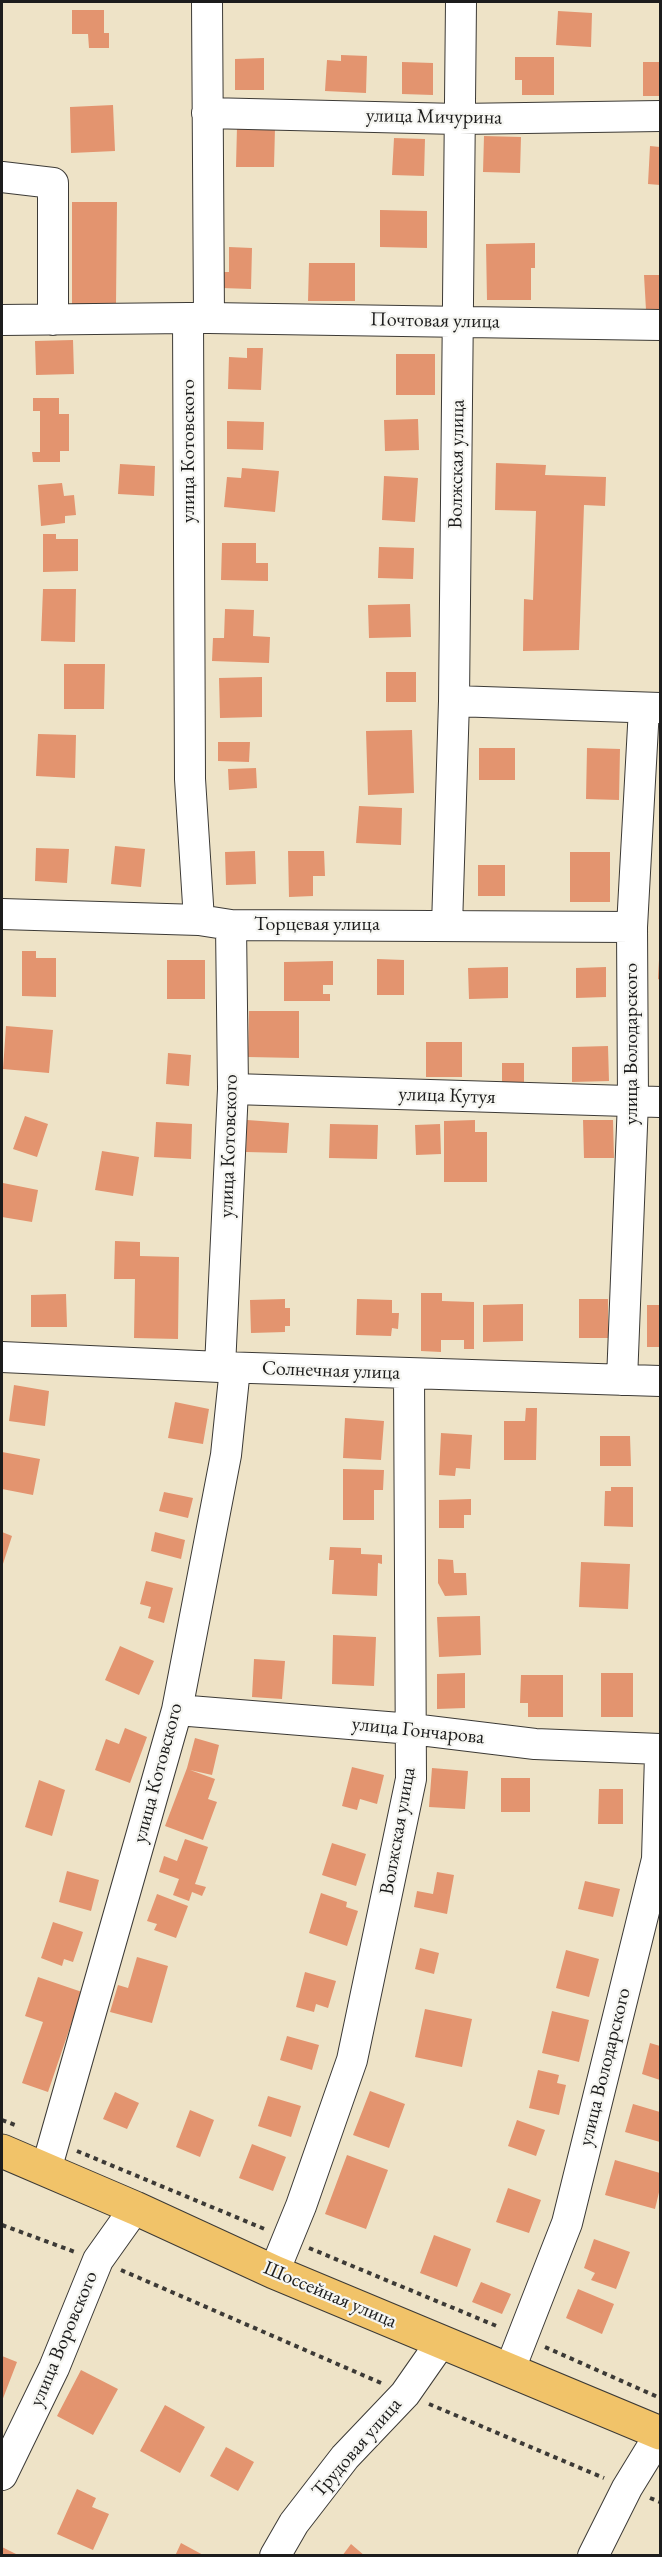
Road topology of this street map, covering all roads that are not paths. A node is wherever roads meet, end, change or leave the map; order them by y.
1 (207, 2) edge
2 (461, 2) edge
3 (207, 113) junction
4 (660, 116) edge
5 (458, 119) junction
6 (2, 177) edge
7 (198, 318) junction
8 (2, 320) edge
9 (53, 321) junction
10 (459, 321) junction
11 (660, 325) edge
12 (454, 701) junction
13 (652, 708) edge
14 (2, 914) edge
15 (199, 920) junction
16 (231, 925) junction
17 (447, 926) junction
18 (632, 927) junction
19 (233, 1089) junction
20 (647, 1102) edge
21 (2, 1356) edge
22 (228, 1367) junction
23 (409, 1373) junction
24 (622, 1380) junction
25 (660, 1381) edge
26 (177, 1710) junction
27 (412, 1729) junction
28 (660, 1749) edge
29 (660, 1755) edge
30 (2, 2151) edge
31 (50, 2156) junction
32 (135, 2208) junction
33 (274, 2272) junction
34 (442, 2341) junction
35 (510, 2369) junction
36 (660, 2433) edge
37 (2, 2475) edge
38 (275, 2556) edge
39 (593, 2556) edge

1 - 3 street, улица Котовского
2 - 5 street, Волжская улица
3 - 5 street, улица Мичурина
3 - 7 street, улица Котовского
4 - 5 street, улица Мичурина
5 - 10 street, Волжская улица
6 - 9 street
7 - 9 street, Почтовая улица
7 - 10 street, Почтовая улица
7 - 15 street, улица Котовского
8 - 9 street, Почтовая улица
10 - 11 street, Почтовая улица
10 - 12 street, Волжская улица
12 - 13 street
12 - 17 street, Волжская улица
13 - 18 street, улица Володарского
14 - 15 street, Торцевая улица
15 - 16 street, Торцевая улица
16 - 17 street, Торцевая улица
16 - 19 street, улица Котовского
17 - 18 street, Торцевая улица
18 - 20 street, улица Володарского
19 - 20 street, улица Кутуя
19 - 22 street, улица Котовского
20 - 24 street, улица Володарского
21 - 22 street, Солнечная улица
22 - 23 street, Солнечная улица
22 - 26 street, улица Котовского
23 - 24 street, Солнечная улица
23 - 27 street, Волжская улица
24 - 25 street, Солнечная улица
26 - 27 street, улица Гончарова
26 - 31 street, улица Котовского
27 - 28 street, улица Гончарова
27 - 33 street, Волжская улица
29 - 35 street, улица Володарского
30 - 31 main road, Шоссейная улица
31 - 32 main road, Шоссейная улица
32 - 33 main road, Шоссейная улица
32 - 37 street, улица Воровского
33 - 34 main road, Шоссейная улица
34 - 35 main road, Шоссейная улица
34 - 38 street, Трудовая улица
35 - 36 main road, Шоссейная улица
36 - 39 street

